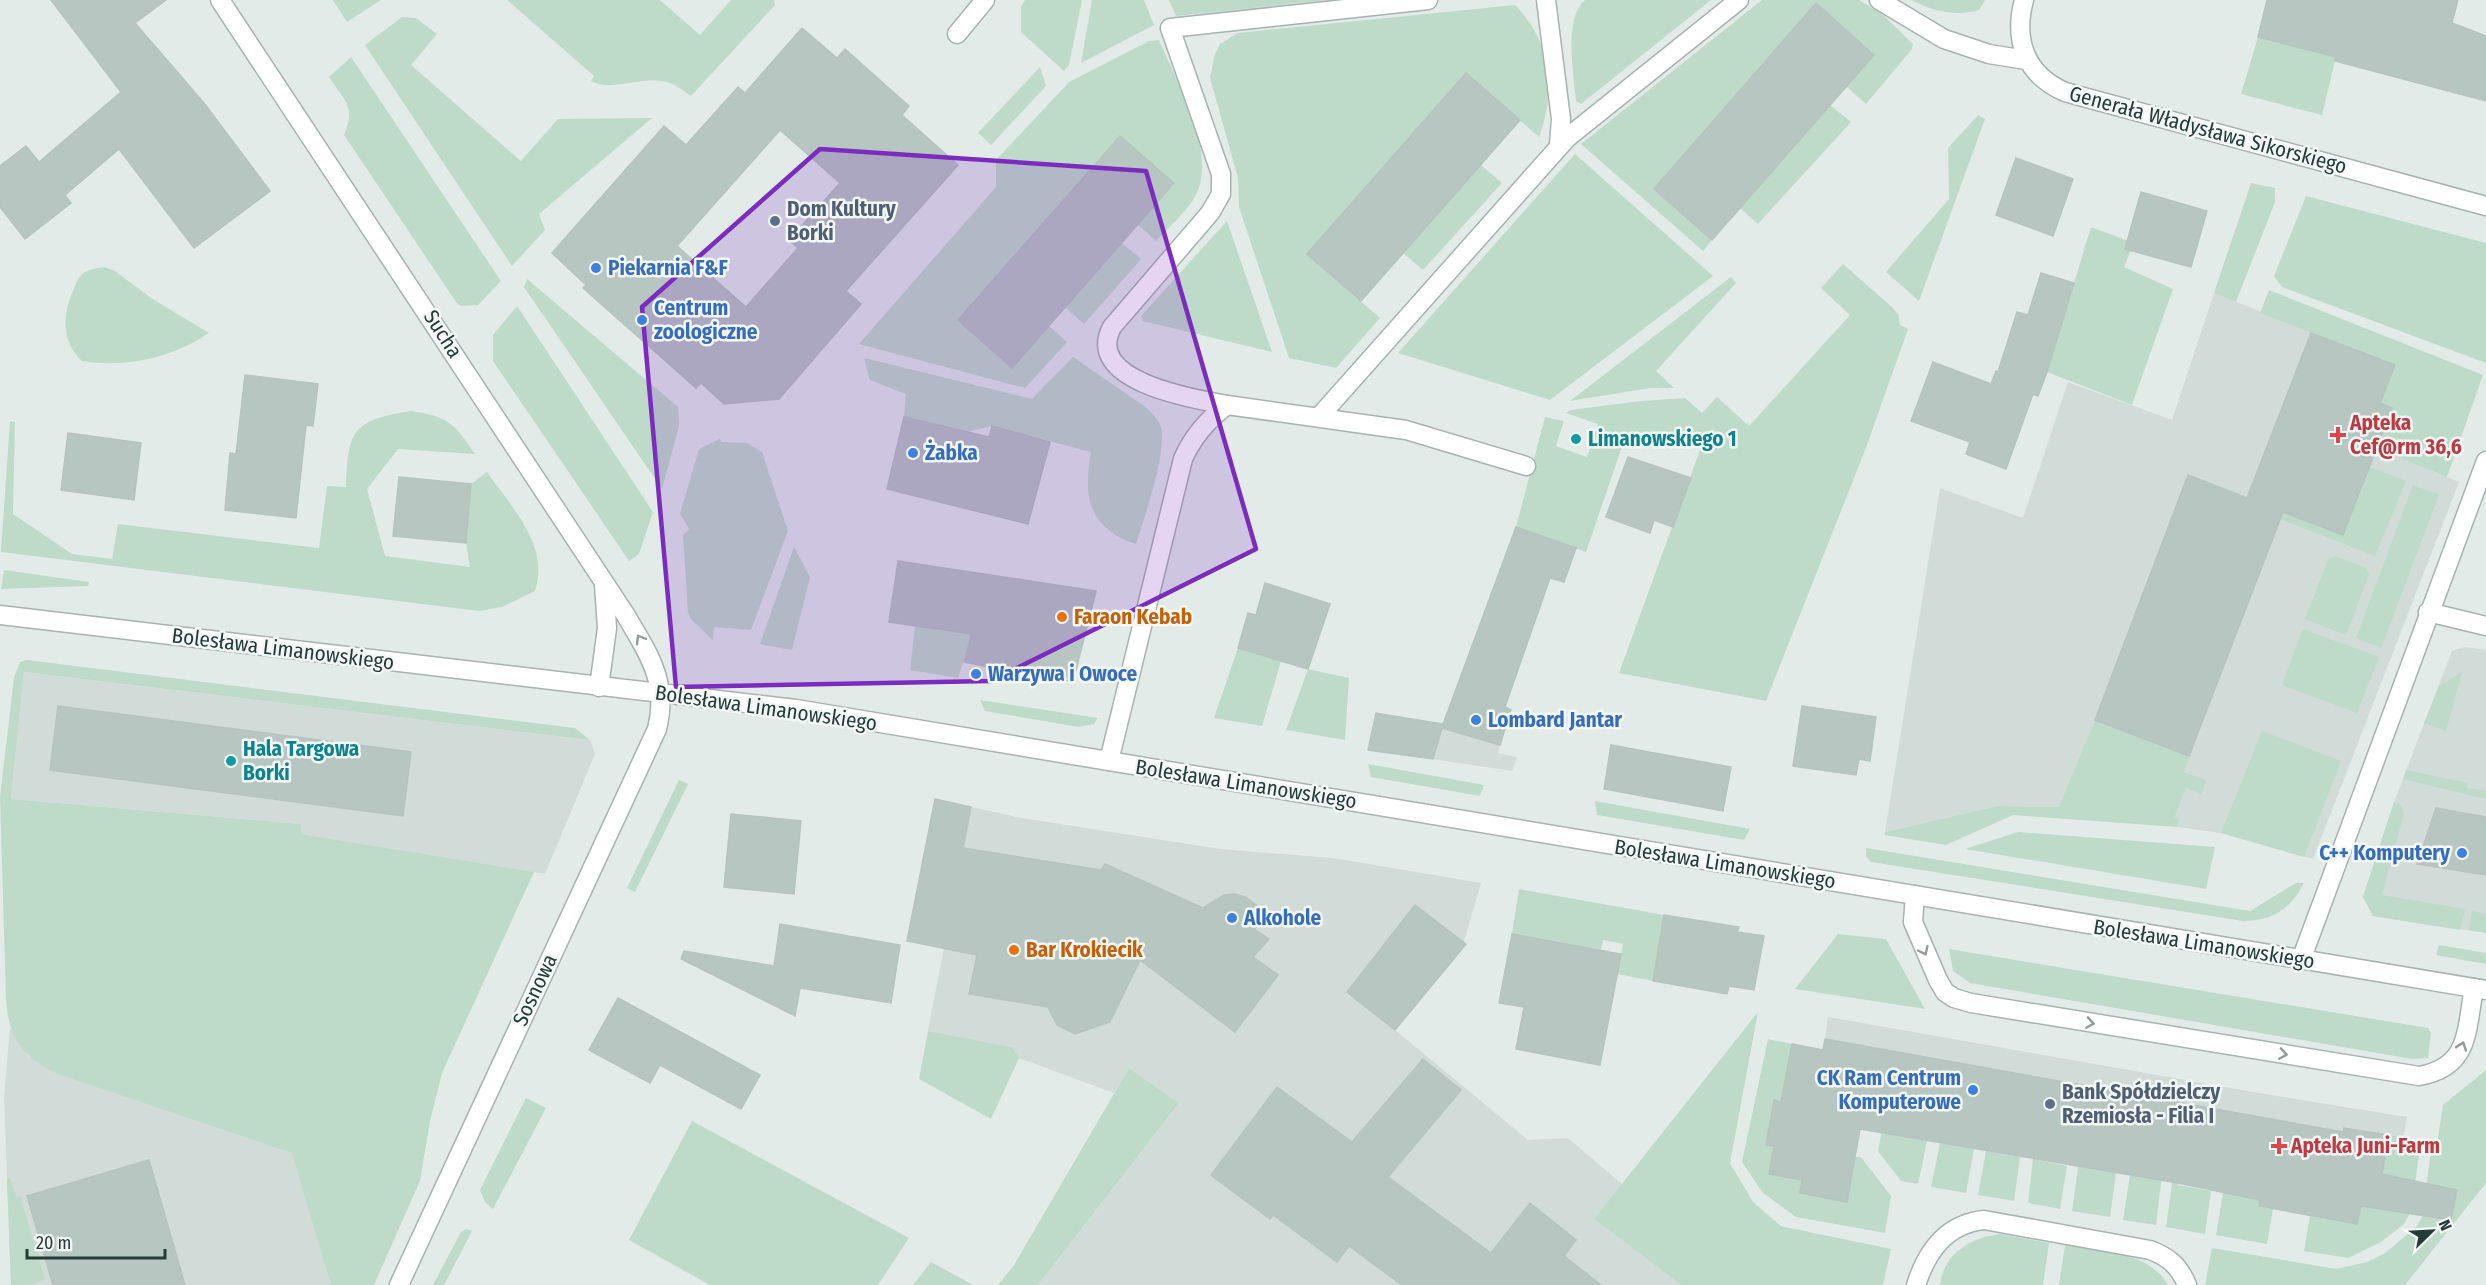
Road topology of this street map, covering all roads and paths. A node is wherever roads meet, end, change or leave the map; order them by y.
1 (220, 0) edge
2 (985, 0) edge
3 (1428, 0) edge
4 (1546, 0) edge
5 (1739, 0) edge
6 (1879, 0) edge
7 (2024, 0) edge
8 (957, 34) dead end
9 (2026, 60) junction
10 (1559, 145) junction
11 (2486, 206) edge
12 (1227, 405) junction
13 (1319, 417) junction
14 (2486, 461) edge
15 (1526, 466) dead end
16 (604, 580) junction
17 (2428, 612) junction
18 (0, 617) edge
19 (2486, 626) edge
20 (599, 687) junction
21 (662, 693) junction
22 (1109, 761) junction
23 (1915, 895) junction
24 (2301, 960) junction
25 (2480, 989) edge
26 (399, 1285) edge
27 (1916, 1285) edge
28 (2187, 1285) edge

1 - 16 street, Sucha
2 - 8 street
3 - 12 street
4 - 10 street
5 - 10 street
6 - 9 street
7 - 9 street
9 - 11 street, Generała Władysława Sikorskiego
10 - 13 street
12 - 13 street
12 - 22 street
13 - 15 street
14 - 17 street
16 - 20 street, Sucha
21 -> 16 street
17 - 19 street
17 - 24 street
18 - 20 street, Bolesława Limanowskiego
20 - 21 street, Bolesława Limanowskiego
21 - 22 street, Bolesława Limanowskiego
21 - 26 street, Sosnowa
22 - 23 street, Bolesława Limanowskiego
23 - 24 street, Bolesława Limanowskiego
23 -> 25 street
24 - 25 street, Bolesława Limanowskiego
27 - 28 street

